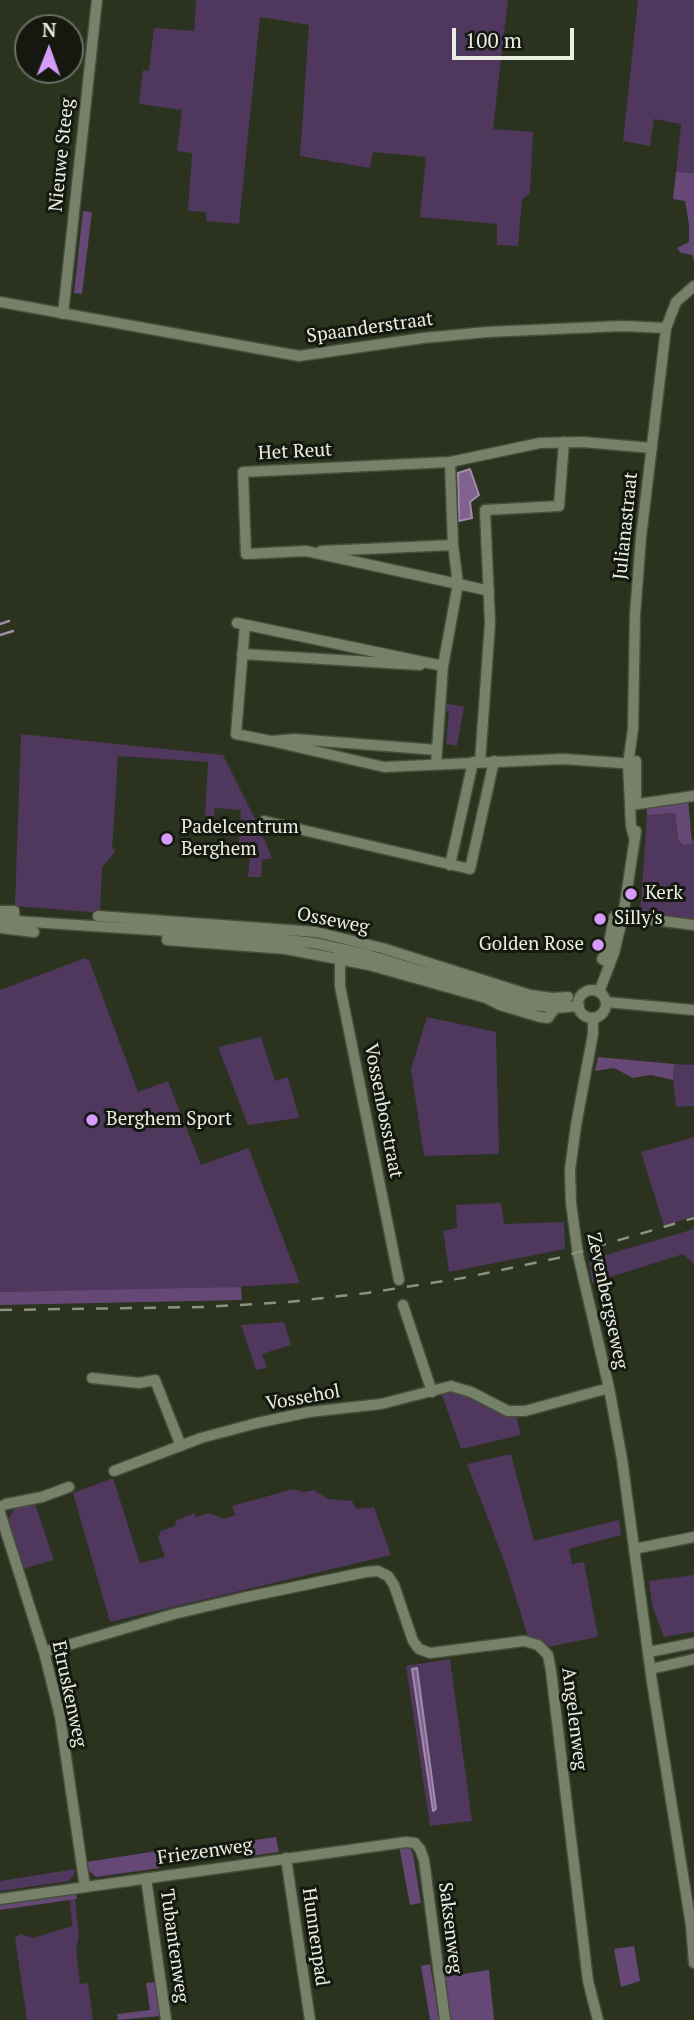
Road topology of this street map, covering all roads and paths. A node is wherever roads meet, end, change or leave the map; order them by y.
1 (97, 0) edge
2 (694, 286) edge
3 (0, 302) edge
4 (63, 314) junction
5 (666, 328) junction
6 (564, 442) junction
7 (652, 448) junction
8 (450, 462) junction
9 (453, 545) junction
10 (306, 551) junction
11 (458, 584) junction
12 (489, 591) junction
13 (242, 654) junction
14 (430, 665) junction
15 (443, 666) junction
16 (271, 741) junction
17 (437, 750) junction
18 (494, 761) junction
19 (477, 762) junction
20 (436, 764) junction
21 (632, 764) junction
22 (694, 796) edge
23 (633, 805) junction
24 (264, 821) dead end
25 (450, 865) junction
26 (0, 911) edge
27 (98, 916) dead end
28 (623, 916) junction
29 (0, 920) edge
30 (110, 922) junction
31 (15, 925) junction
32 (694, 925) edge
33 (0, 928) edge
34 (34, 932) dead end
35 (340, 954) junction
36 (599, 992) junction
37 (568, 997) dead end
38 (541, 1002) junction
39 (606, 1002) junction
40 (579, 1006) junction
41 (555, 1008) junction
42 (694, 1010) edge
43 (593, 1018) junction
44 (399, 1280) dead end
45 (403, 1305) dead end
46 (92, 1378) dead end
47 (609, 1388) junction
48 (432, 1392) junction
49 (181, 1446) junction
50 (114, 1471) dead end
51 (69, 1487) dead end
52 (0, 1507) edge
53 (0, 1513) edge
54 (694, 1537) edge
55 (634, 1549) junction
56 (694, 1643) edge
57 (651, 1651) junction
58 (44, 1652) junction
59 (694, 1659) edge
60 (654, 1668) junction
61 (415, 1843) joint
62 (286, 1858) junction
63 (146, 1878) junction
64 (85, 1887) junction
65 (0, 1899) edge
66 (692, 1929) edge
67 (694, 1963) edge
68 (166, 2020) edge
69 (310, 2020) edge
70 (445, 2020) edge
71 (598, 2020) edge

1 - 4 street, Nieuwe Steeg
2 - 5 street, Julianastraat
3 - 4 street, Spaanderstraat
4 - 5 street, Spaanderstraat
5 - 7 street, Julianastraat
6 - 7 street, Het Reut
6 - 8 street, Het Reut
6 - 12 street
7 - 21 street, Julianastraat
8 - 9 street
8 - 10 street, Het Reut
9 - 10 street, Het Reut
9 - 11 street
10 - 11 street, Het Reut
11 - 12 street, Het Reut
11 - 15 street
12 - 19 street
13 - 14 street
13 - 14 street
13 - 16 street
14 - 15 street
15 - 17 street
16 - 17 street
16 - 20 street
17 - 20 street
18 - 19 street
18 - 21 street
18 - 25 street
19 - 20 street
19 - 25 street
21 - 23 street, Julianastraat
22 - 23 street
23 - 28 street, Julianastraat
24 - 25 street
26 - 31 street, Osseweg
27 - 30 street, Osseweg
28 - 32 street
28 - 36 street, Julianastraat
29 - 31 street, Osseweg
30 - 31 street, Osseweg
30 - 35 street, Osseweg
30 - 38 street, Osseweg
31 - 33 street, Osseweg
31 - 34 street, Osseweg
35 - 38 street, Osseweg
35 - 41 street, Osseweg
35 - 44 street, Vossenbosstraat
36 - 39 street
36 - 40 street
37 - 38 street, Osseweg
38 - 41 street, Osseweg
39 - 42 street
39 - 43 street
40 - 41 street, Osseweg
40 - 43 street
43 - 47 street, Zevenbergseweg
45 - 48 street
46 - 49 street
47 - 48 street, Vossehol
47 - 55 street, Zevenbergseweg
48 - 49 street, Vossehol
49 - 50 street, Vossehol
51 - 52 street
53 - 58 street, Etruskenweg
54 - 55 street
55 - 57 street, Zevenbergseweg
56 - 57 street
57 - 60 street, Zevenbergseweg
58 - 64 street, Etruskenweg
58 - 71 street, Angelenweg
59 - 60 street
60 - 66 street, Zevenbergseweg
61 - 62 street, Friezenweg
61 - 70 street, Saksenweg
62 - 63 street, Friezenweg
62 - 69 street, Hunnenpad
63 - 64 street, Friezenweg
63 - 68 street, Tubantenweg
64 - 65 street, Friezenweg
66 - 67 street, Zevenbergseweg

